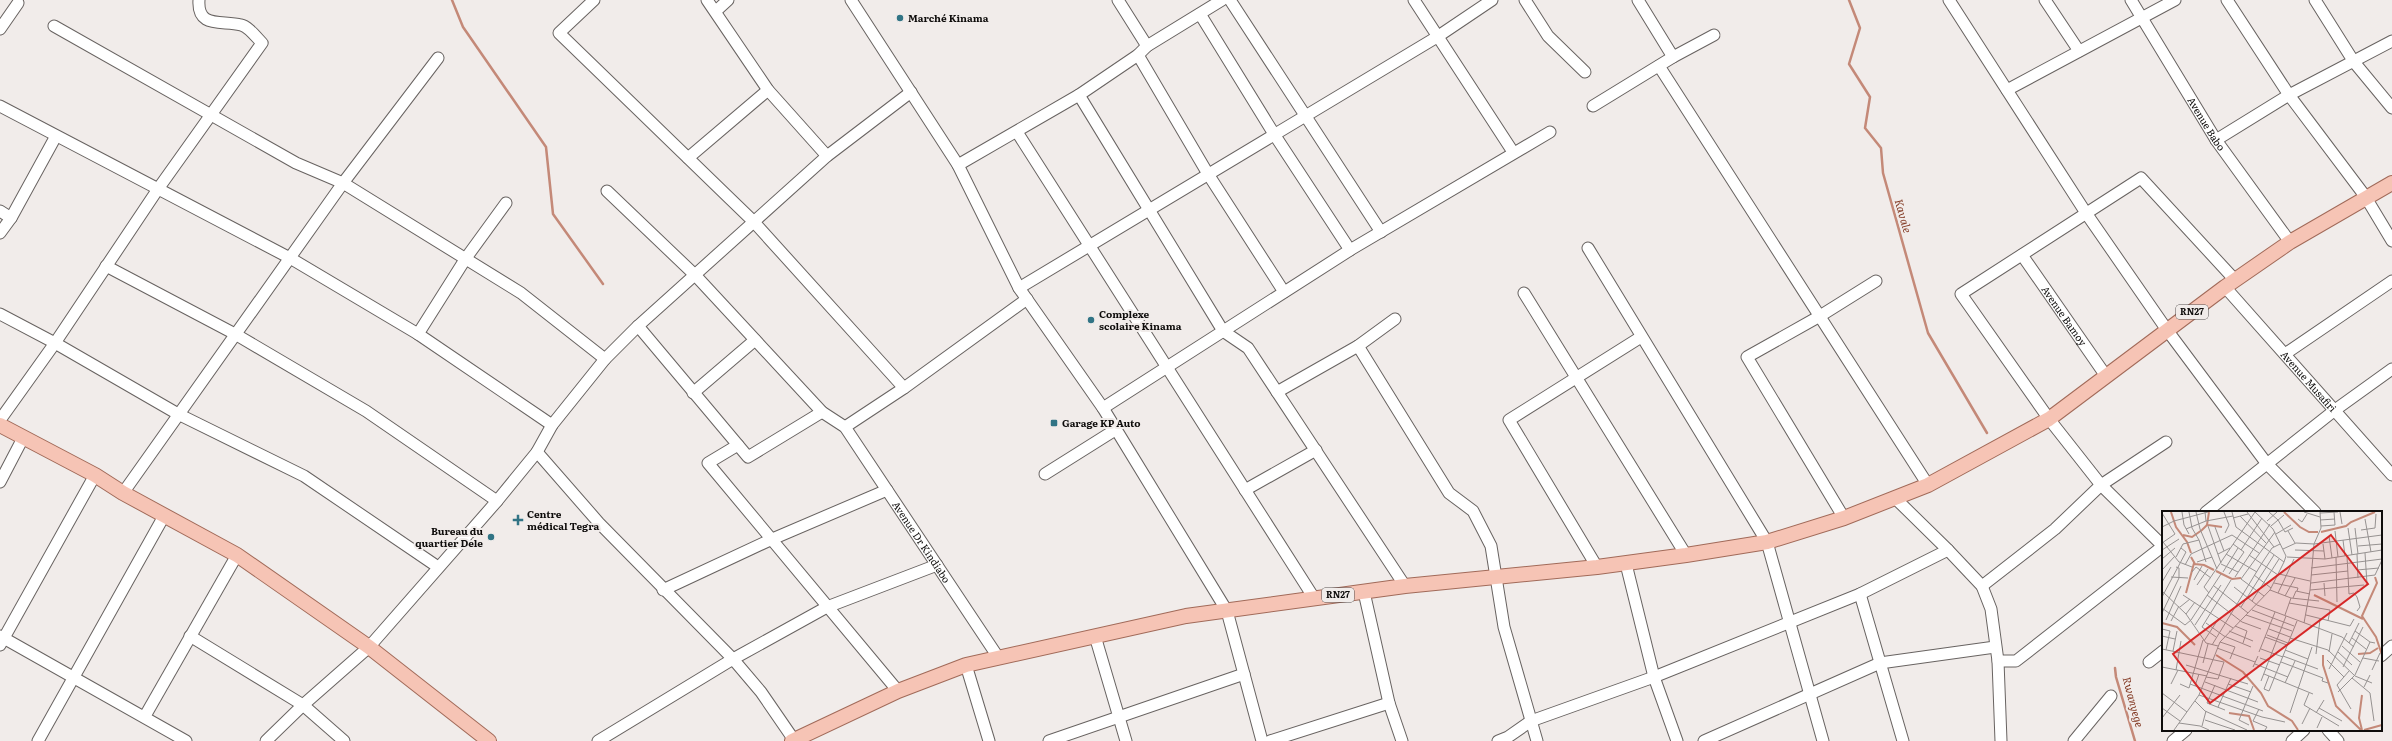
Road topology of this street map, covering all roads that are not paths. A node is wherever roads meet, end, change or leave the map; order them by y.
1 (199, 0) edge
2 (594, 0) edge
3 (707, 0) edge
4 (728, 0) edge
5 (851, 0) edge
6 (1118, 0) edge
7 (1222, 0) edge
8 (1230, 0) edge
9 (1414, 0) edge
10 (1492, 0) edge
11 (1526, 0) edge
12 (1638, 0) edge
13 (1949, 0) edge
14 (2045, 0) edge
15 (2131, 0) edge
16 (2175, 0) edge
17 (2226, 0) edge
18 (2315, 0) edge
19 (18, 4) dead end
20 (716, 11) junction
21 (1200, 14) junction
22 (2142, 18) junction
23 (54, 26) dead end
24 (0, 29) edge
25 (1714, 35) dead end
26 (1437, 37) junction
27 (2392, 41) edge
28 (1147, 46) junction
29 (2079, 51) junction
30 (1138, 55) junction
31 (1673, 57) junction
32 (438, 58) dead end
33 (2354, 62) junction
34 (1659, 66) junction
35 (1585, 72) dead end
36 (768, 90) junction
37 (2007, 90) junction
38 (911, 92) junction
39 (1079, 95) junction
40 (2289, 95) junction
41 (0, 106) edge
42 (1593, 106) dead end
43 (2392, 108) edge
44 (213, 114) junction
45 (1306, 115) junction
46 (1017, 132) junction
47 (1550, 132) dead end
48 (1274, 134) junction
49 (56, 136) junction
50 (2216, 140) junction
51 (1513, 152) junction
52 (827, 156) junction
53 (688, 158) junction
54 (958, 165) junction
55 (1208, 174) junction
56 (343, 183) junction
57 (2392, 183) edge
58 (158, 190) junction
59 (607, 192) dead end
60 (2365, 196) junction
61 (506, 203) dead end
62 (1149, 210) junction
63 (0, 211) edge
64 (2086, 214) junction
65 (11, 218) junction
66 (753, 222) junction
67 (1381, 232) junction
68 (0, 233) edge
69 (2392, 241) edge
70 (2290, 242) junction
71 (1090, 245) junction
72 (1588, 248) dead end
73 (1350, 250) junction
74 (2022, 256) junction
75 (290, 258) junction
76 (466, 258) junction
77 (106, 266) junction
78 (696, 276) junction
79 (1876, 281) dead end
80 (2392, 281) edge
81 (2230, 284) junction
82 (1019, 288) junction
83 (1284, 292) junction
84 (1524, 293) dead end
85 (1027, 299) junction
86 (0, 314) edge
87 (1820, 316) junction
88 (1395, 320) dead end
89 (638, 326) junction
90 (2168, 330) junction
91 (1223, 331) junction
92 (235, 334) junction
93 (418, 334) junction
94 (1642, 337) junction
95 (755, 340) junction
96 (55, 342) junction
97 (1358, 346) junction
98 (2285, 354) junction
99 (605, 359) junction
100 (1167, 367) junction
101 (2392, 369) edge
102 (2106, 376) junction
103 (1576, 377) junction
104 (904, 388) junction
105 (1277, 392) junction
106 (693, 393) junction
107 (1103, 408) junction
108 (2335, 410) junction
109 (822, 412) junction
110 (178, 414) junction
111 (2049, 419) junction
112 (0, 420) edge
113 (0, 425) edge
114 (552, 425) junction
115 (845, 427) junction
116 (1115, 430) junction
117 (23, 438) junction
118 (2166, 442) dead end
119 (738, 445) junction
120 (1316, 450) junction
121 (537, 452) junction
122 (2267, 464) junction
123 (1044, 474) dead end
124 (95, 475) junction
125 (2392, 475) edge
126 (0, 482) edge
127 (1928, 485) junction
128 (2101, 485) junction
129 (887, 490) junction
130 (1245, 490) junction
131 (123, 493) junction
132 (1895, 498) junction
133 (497, 501) junction
134 (2207, 511) edge
135 (2314, 511) edge
136 (164, 516) junction
137 (1844, 518) junction
138 (770, 540) junction
139 (1767, 542) junction
140 (2162, 545) edge
141 (2162, 547) edge
142 (1948, 550) junction
143 (237, 555) junction
144 (1686, 555) junction
145 (937, 564) junction
146 (1626, 564) junction
147 (438, 567) junction
148 (1597, 567) junction
149 (1497, 578) junction
150 (1405, 586) junction
151 (1982, 586) junction
152 (664, 590) junction
153 (1364, 592) junction
154 (1860, 594) junction
155 (1314, 598) junction
156 (827, 607) junction
157 (1227, 611) junction
158 (1788, 622) junction
159 (190, 636) junction
160 (1095, 636) junction
161 (1, 640) edge
162 (2392, 646) edge
163 (369, 647) junction
164 (1995, 647) junction
165 (2162, 652) edge
166 (2382, 655) edge
167 (998, 656) junction
168 (733, 659) junction
169 (1998, 661) junction
170 (2149, 662) dead end
171 (1880, 663) junction
172 (966, 665) junction
173 (1244, 674) junction
174 (1654, 677) junction
175 (72, 678) junction
176 (898, 691) junction
177 (1809, 695) junction
178 (2112, 696) dead end
179 (1389, 703) junction
180 (302, 705) junction
181 (1120, 715) junction
182 (145, 716) junction
183 (1531, 721) junction
184 (2185, 731) edge
185 (2303, 731) edge
186 (2329, 731) edge
187 (809, 737) edge
188 (793, 740) edge
189 (38, 741) edge
190 (186, 741) edge
191 (266, 741) edge
192 (344, 741) edge
193 (489, 741) edge
194 (598, 741) edge
195 (989, 741) edge
196 (1049, 741) edge
197 (1126, 741) edge
198 (1262, 741) edge
199 (1270, 741) edge
200 (1402, 741) edge
201 (1498, 741) edge
202 (1537, 741) edge
203 (1677, 741) edge
204 (1704, 741) edge
205 (1823, 741) edge
206 (1903, 741) edge
207 (2001, 741) edge
208 (2074, 741) edge
209 (2173, 741) edge
210 (2292, 741) edge
211 (2338, 741) edge

1 - 44 street
2 - 53 street
3 - 20 street
4 - 20 street
5 - 38 street
6 - 28 street
7 - 21 street
8 - 45 street
9 - 26 street
10 - 26 street
11 - 35 street
12 - 31 street
13 - 37 street
14 - 29 street
15 - 22 street, Avenue Babo
16 - 22 street
17 - 40 street
18 - 33 street
19 - 24 street
20 - 36 street
21 - 28 street
21 - 48 street
22 - 29 street
22 - 50 street, Avenue Babo
23 - 44 street
25 - 31 street
26 - 45 street
26 - 51 street
27 - 33 street
28 - 30 street
29 - 37 street
30 - 39 street
30 - 55 street
31 - 34 street
32 - 56 street
33 - 40 street
33 - 43 street
34 - 42 street
34 - 87 street
36 - 52 street
36 - 53 street
37 - 64 street
38 - 52 street
38 - 54 street
39 - 46 street
39 - 62 street
40 - 50 street
40 - 60 street
41 - 49 street
44 - 56 street
44 - 58 street
45 - 48 street
45 - 67 street
46 - 54 street
46 - 71 street
47 - 51 street
48 - 55 street
48 - 73 street
49 - 58 street
49 - 65 street
50 - 70 street, Avenue Babo
51 - 67 street
52 - 66 street
53 - 66 street
54 - 82 street
55 - 62 street
55 - 83 street
56 - 75 street
56 - 76 street
57 - 60 main road, RN27
58 - 75 street
58 - 77 street
59 - 78 street
60 - 69 street
60 - 70 main road, RN27
61 - 76 street
62 - 71 street
62 - 91 street
63 - 65 street
64 - 74 street
64 - 81 street, Avenue Musafiri
64 - 90 street
65 - 68 street
66 - 78 street
66 - 104 street
67 - 73 street
70 - 81 main road, RN27
71 - 82 street
71 - 100 street
72 - 94 street
73 - 83 street
74 - 102 street, Avenue Bamoy
74 - 111 street
75 - 92 street
75 - 93 street
76 - 93 street
76 - 99 street
77 - 92 street
77 - 96 street
78 - 89 street
78 - 95 street
79 - 87 street
80 - 98 street
81 - 90 main road, RN27
81 - 98 street, Avenue Musafiri
82 - 85 street
83 - 91 street
84 - 103 street
85 - 104 street
85 - 107 street
86 - 96 street
87 - 127 street
87 - 137 street
88 - 97 street
89 - 99 street
89 - 106 street
90 - 102 main road, RN27
90 - 122 street
91 - 100 street
91 - 105 street
92 - 110 street
92 - 133 street
93 - 114 street
94 - 103 street
94 - 139 street
95 - 106 street
95 - 109 street
96 - 110 street
96 - 112 street
97 - 105 street
97 - 149 street
98 - 108 street, Avenue Musafiri
99 - 114 street
100 - 107 street
100 - 130 street
101 - 108 street
102 - 111 main road, RN27
103 - 144 street
103 - 148 street
104 - 115 street
105 - 120 street
106 - 119 street
107 - 116 street
108 - 122 street
108 - 125 street, Avenue Musafiri
109 - 115 street
109 - 119 street
110 - 131 street
110 - 147 street
111 - 127 main road, RN27
111 - 128 street
113 - 117 main road
114 - 121 street
115 - 129 street, Avenue Dr Kindiabo
116 - 123 street
116 - 157 street
117 - 124 main road
117 - 126 street
118 - 128 street
119 - 138 street
120 - 130 street
120 - 150 street
121 - 133 street
121 - 152 street
122 - 134 street
122 - 135 street
124 - 131 main road
124 - 161 street
127 - 132 main road, RN27
128 - 140 street
128 - 151 street
129 - 138 street
129 - 145 street, Avenue Dr Kindiabo
130 - 155 street
131 - 136 main road
132 - 137 main road, RN27
132 - 142 street
133 - 147 street
136 - 143 main road
136 - 175 street
137 - 139 main road, RN27
138 - 152 street
138 - 156 street
139 - 144 main road, RN27
139 - 158 street
141 - 169 street
142 - 151 street
142 - 154 street
143 - 159 street
143 - 163 main road
144 - 146 main road, RN27
145 - 156 street
145 - 167 street, Avenue Dr Kindiabo
146 - 148 main road, RN27
146 - 174 street
147 - 163 street
148 - 149 main road, RN27
149 - 150 main road, RN27
149 - 183 street
150 - 153 main road, RN27
151 - 164 street
152 - 168 street
153 - 155 main road, RN27
153 - 179 street
154 - 158 street
154 - 171 street
155 - 157 main road, RN27
156 - 168 street
156 - 176 street
157 - 160 main road, RN27
157 - 173 street
158 - 174 street
158 - 177 street
159 - 180 street
159 - 182 street
160 - 167 main road, RN27
160 - 181 street
161 - 175 street
162 - 166 street
163 - 180 street
163 - 193 main road
164 - 169 street
164 - 171 street
165 - 170 street
167 - 172 main road, RN27
168 - 188 street
168 - 194 street
169 - 207 street
171 - 177 street
171 - 206 street
172 - 176 main road, RN27
172 - 195 street
173 - 181 street
173 - 198 street
174 - 183 street
174 - 203 street
175 - 182 street
175 - 189 street
176 - 187 main road, RN27
177 - 204 street
177 - 205 street
178 - 208 street
179 - 199 street
179 - 200 street
180 - 191 street
180 - 192 street
181 - 196 street
181 - 197 street
182 - 190 street
183 - 201 street
183 - 202 street
184 - 209 street
185 - 210 street
186 - 211 street
187 - 188 main road, RN27

